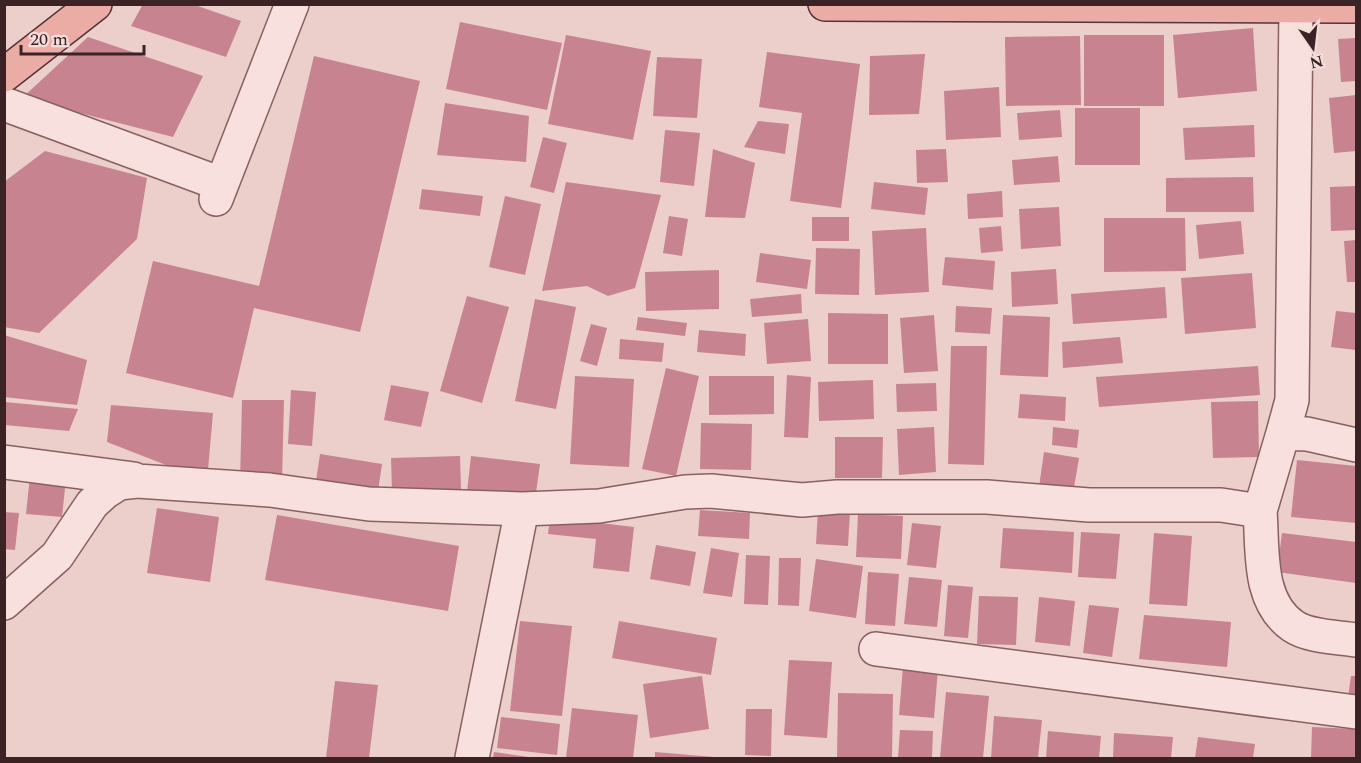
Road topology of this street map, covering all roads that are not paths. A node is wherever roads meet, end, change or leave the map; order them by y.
1 (95, 4) edge
2 (292, 4) edge
3 (825, 4) edge
4 (1296, 6) edge
5 (1356, 6) edge
6 (4, 75) edge
7 (4, 104) edge
8 (1283, 433) junction
9 (1356, 445) edge
10 (4, 462) edge
11 (154, 482) junction
12 (522, 509) junction
13 (1260, 511) junction
14 (4, 603) edge
15 (1356, 640) edge
16 (876, 649) dead end
17 (1356, 712) edge
18 (472, 759) edge

1 - 6 main road
2 - 7 street
3 - 4 main road
4 - 5 main road
4 - 8 street
8 - 9 street
8 - 13 street
10 - 11 street
11 - 12 street
11 - 14 street
12 - 13 street
12 - 18 street
13 - 15 street
16 - 17 street

